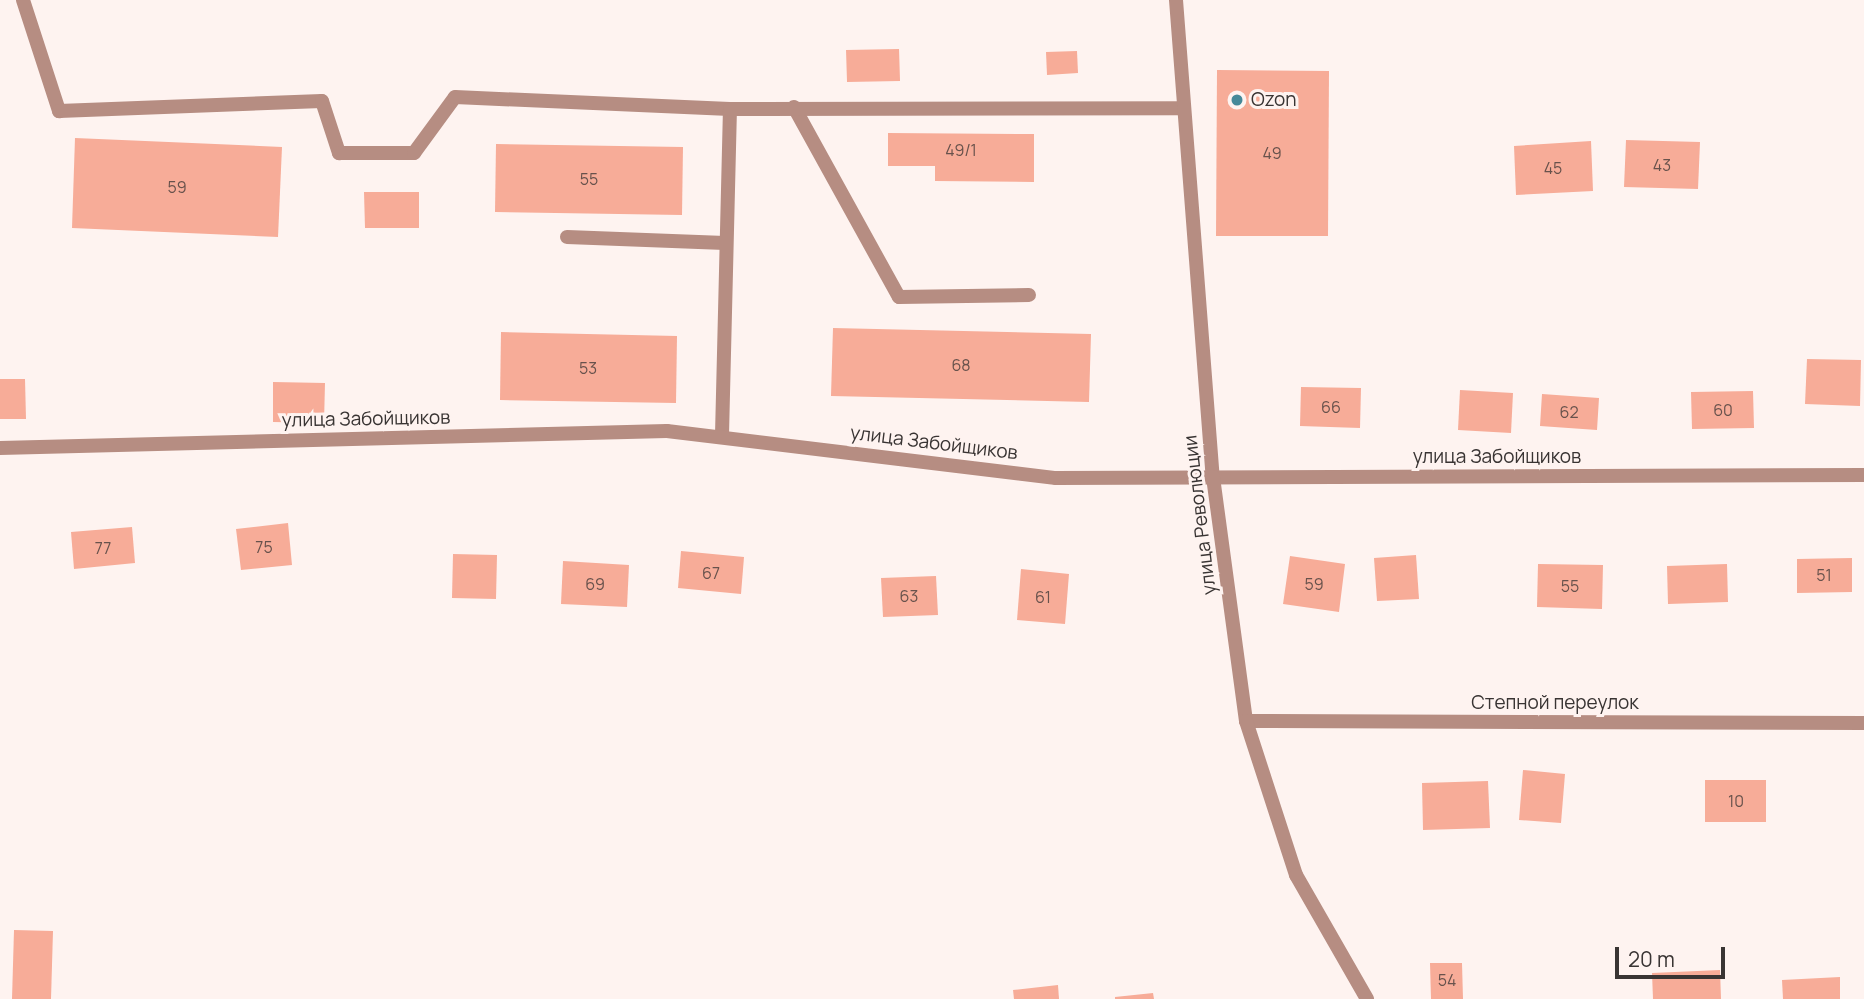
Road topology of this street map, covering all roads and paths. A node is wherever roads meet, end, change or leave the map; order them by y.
1 (23, 0) edge
2 (1176, 0) edge
3 (794, 107) junction
4 (1184, 108) junction
5 (730, 109) junction
6 (567, 237) dead end
7 (726, 243) junction
8 (1029, 295) dead end
9 (722, 435) junction
10 (0, 448) edge
11 (1864, 475) edge
12 (1213, 477) junction
13 (1246, 721) junction
14 (1864, 723) edge
15 (1367, 999) edge

1 - 5 street
2 - 4 street, улица Революции
3 - 4 street
3 - 5 street
3 - 8 street
4 - 12 street, улица Революции
5 - 7 street
6 - 7 street
7 - 9 street
9 - 10 street, улица Забойщиков
9 - 12 street, улица Забойщиков
11 - 12 street, улица Забойщиков
12 - 13 street, улица Революции
13 - 14 street, Степной переулок
13 - 15 street, улица Революции

